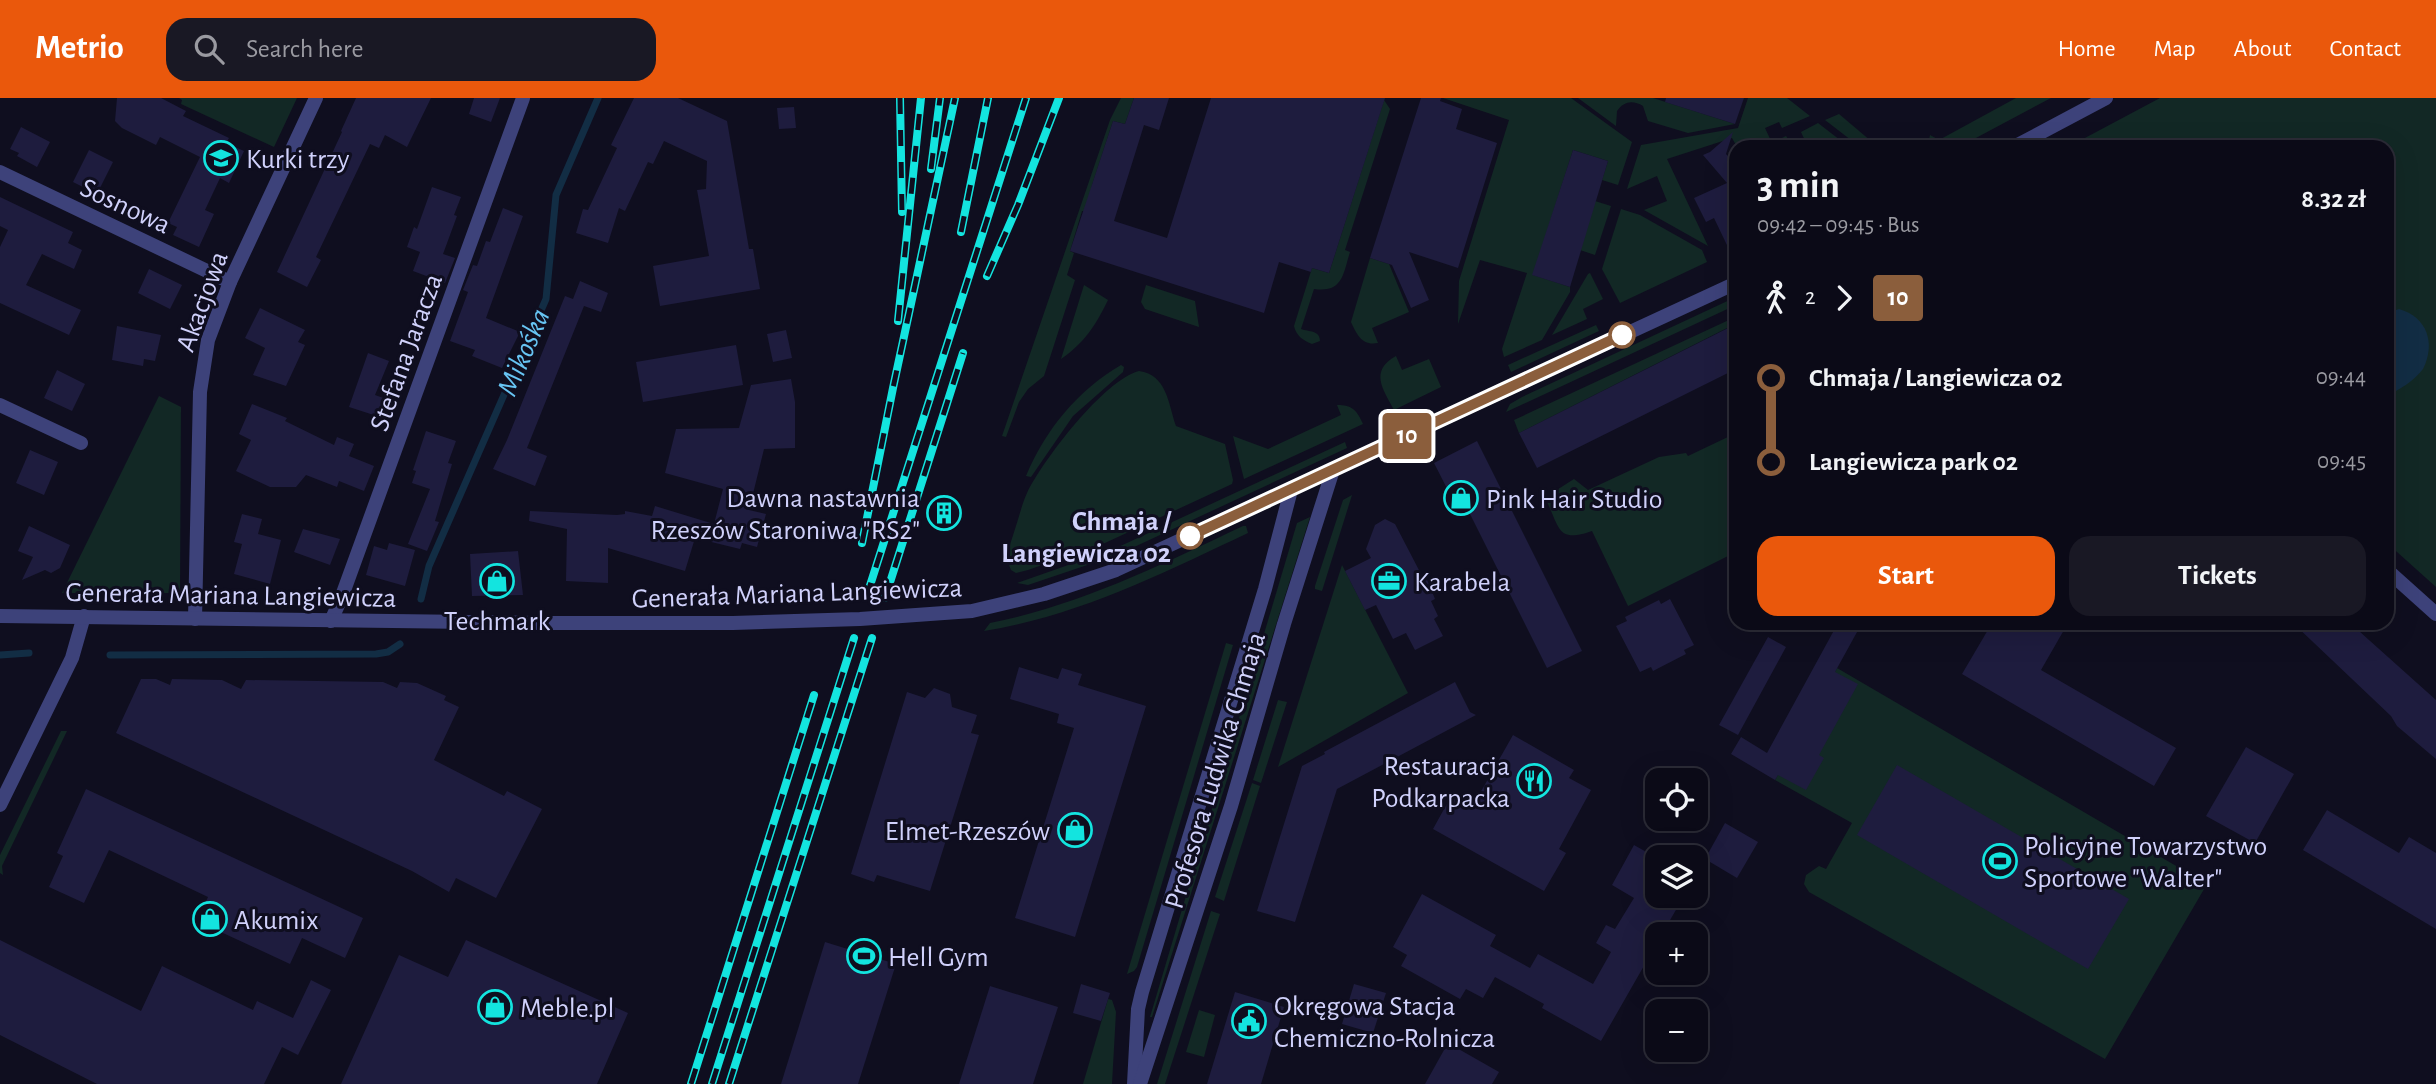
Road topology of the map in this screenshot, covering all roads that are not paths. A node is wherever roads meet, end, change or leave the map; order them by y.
1 (316, 98) edge
2 (523, 98) edge
3 (2106, 98) edge
4 (2027, 140) edge
5 (0, 172) edge
6 (230, 282) junction
7 (1729, 285) edge
8 (0, 405) edge
9 (81, 443) dead end
10 (1333, 470) junction
11 (1291, 490) junction
12 (2394, 576) edge
13 (2436, 614) edge
14 (0, 616) edge
15 (84, 617) junction
16 (195, 619) junction
17 (331, 621) junction
18 (0, 805) edge
19 (1134, 1084) edge
20 (1140, 1084) edge

1 - 6 street, Akacjowa
2 - 17 street, Stefana Jaracza
3 - 4 street
5 - 6 street, Sosnowa
6 - 16 street, Akacjowa
7 - 10 street, Generała Mariana Langiewicza
8 - 9 street
10 - 11 street, Generała Mariana Langiewicza
10 - 20 street, Profesora Ludwika Chmaja
11 - 17 street, Generała Mariana Langiewicza
11 - 19 street, Profesora Ludwika Chmaja
12 - 13 street
14 - 15 street, Generała Mariana Langiewicza
15 - 16 street, Generała Mariana Langiewicza
15 - 18 street
16 - 17 street, Generała Mariana Langiewicza

